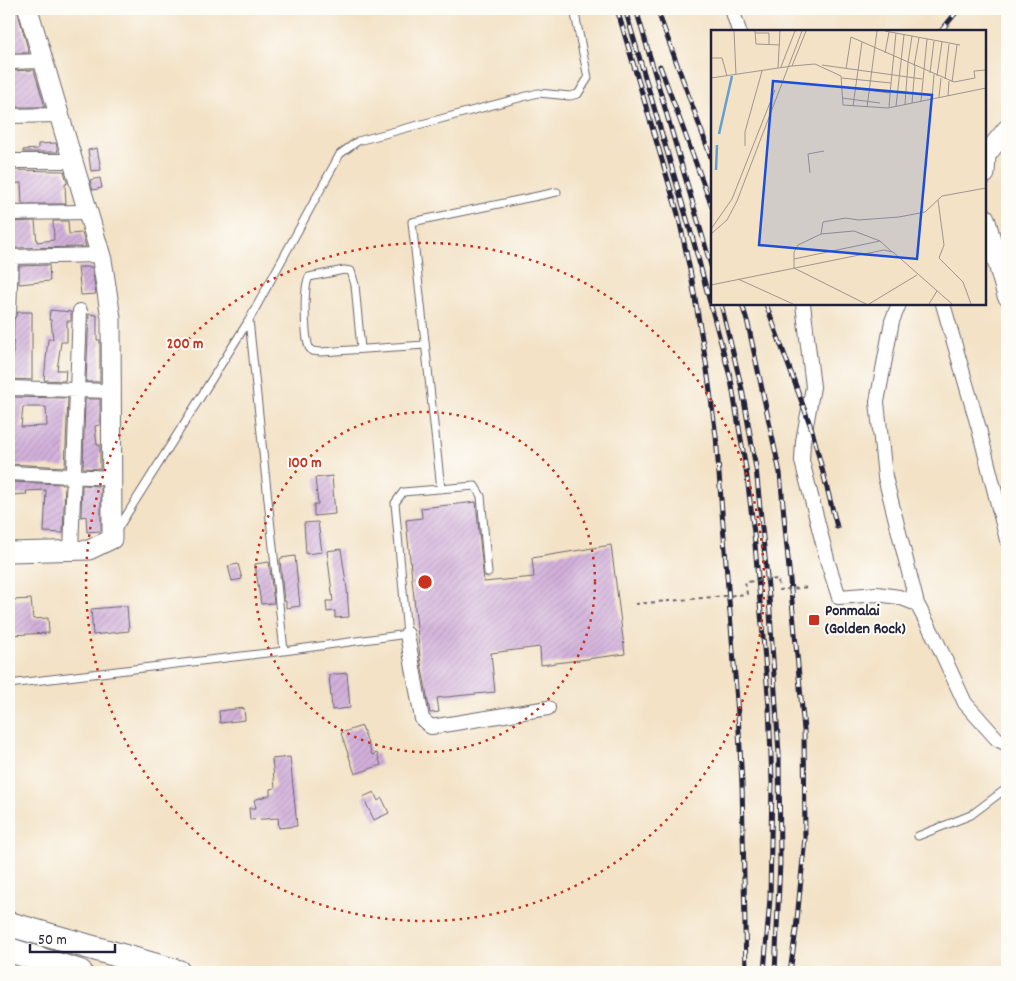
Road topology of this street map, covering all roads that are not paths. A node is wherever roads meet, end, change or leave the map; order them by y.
1 (28, 9) edge
2 (574, 9) edge
3 (732, 9) edge
4 (739, 30) edge
5 (44, 61) junction
6 (9, 62) edge
7 (60, 115) junction
8 (9, 116) edge
9 (1007, 129) edge
10 (986, 160) edge
11 (9, 161) edge
12 (73, 161) junction
13 (558, 192) dead end
14 (9, 212) edge
15 (88, 212) junction
16 (986, 222) edge
17 (101, 255) junction
18 (10, 257) edge
19 (1007, 296) edge
20 (803, 305) edge
21 (899, 305) edge
22 (943, 305) edge
23 (80, 311) dead end
24 (9, 312) edge
25 (249, 320) junction
26 (425, 345) junction
27 (361, 349) junction
28 (9, 388) edge
29 (77, 390) junction
30 (111, 391) junction
31 (9, 473) edge
32 (74, 475) junction
33 (112, 478) junction
34 (441, 489) junction
35 (1004, 511) edge
36 (112, 539) junction
37 (1007, 540) edge
38 (70, 550) junction
39 (9, 552) edge
40 (488, 573) dead end
41 (917, 604) junction
42 (407, 634) junction
43 (284, 651) junction
44 (9, 684) edge
45 (548, 708) dead end
46 (1007, 744) edge
47 (1007, 788) edge
48 (918, 836) dead end
49 (9, 924) edge
50 (9, 950) edge
51 (80, 972) edge
52 (178, 972) edge

1 - 5 street
2 - 25 lane
3 - 4 street
5 - 6 street
5 - 7 street
7 - 8 street
7 - 12 street
9 - 10 street
11 - 12 street
12 - 15 street
13 - 26 lane
14 - 15 street
15 - 17 street
16 - 19 street
17 - 18 street
17 - 30 street
18 - 24 street
20 - 41 street
21 - 41 street
22 - 35 street
23 - 29 street
25 - 36 lane
25 - 43 lane
26 - 27 lane
26 - 34 lane
27 - 27 lane
28 - 29 street
29 - 30 street
29 - 32 street
30 - 33 street
31 - 32 street
32 - 33 street
32 - 38 street
33 - 36 street
34 - 40 lane
34 - 42 lane
35 - 37 street
36 - 38 street
38 - 39 street
41 - 46 street
42 - 43 lane
42 - 45 street
43 - 44 lane
47 - 48 lane
49 - 52 highway
50 - 51 highway

